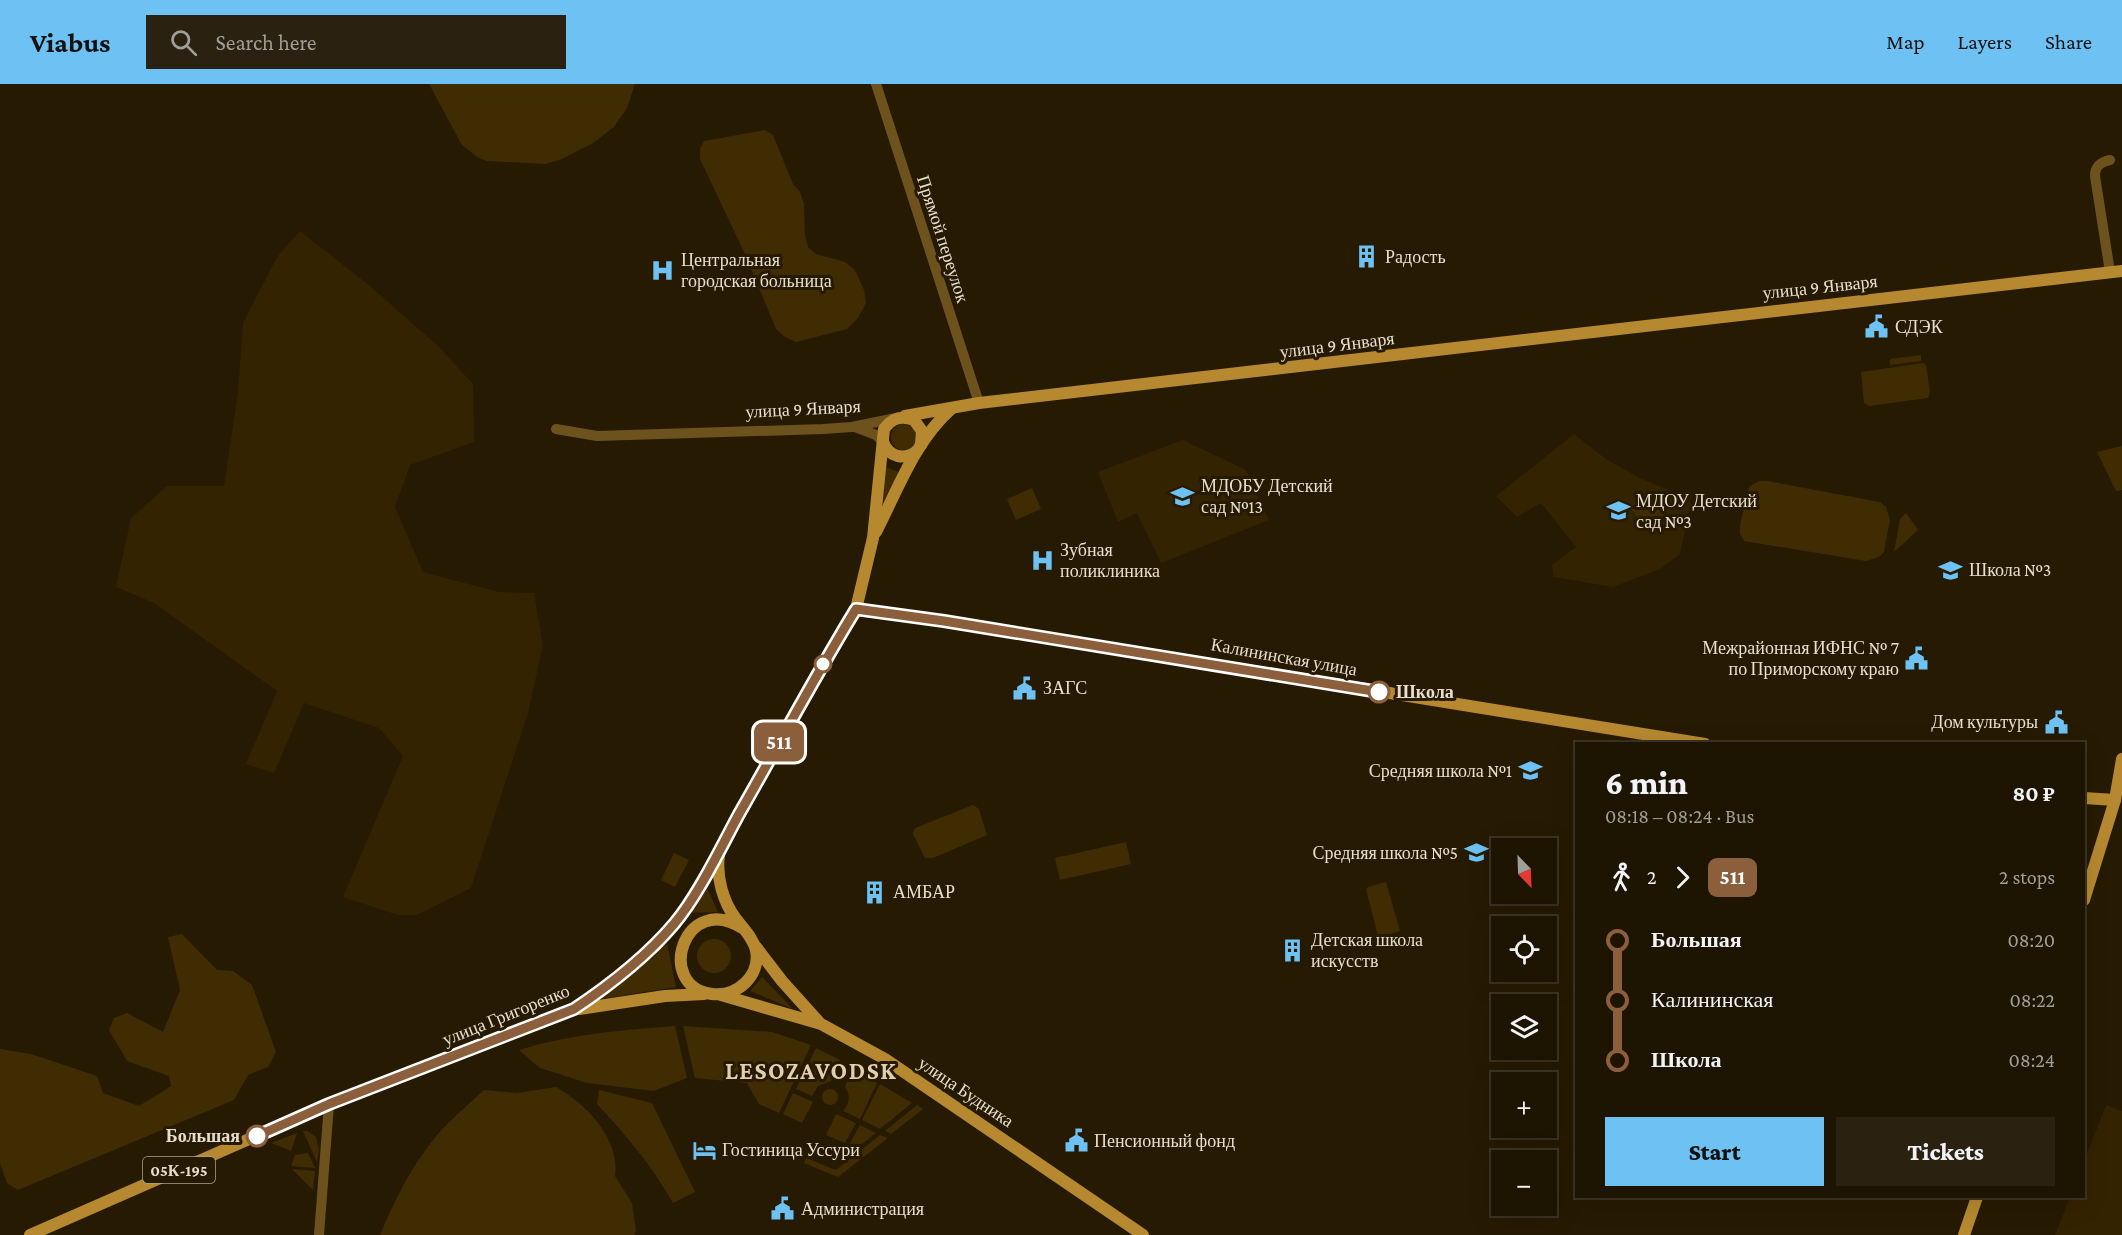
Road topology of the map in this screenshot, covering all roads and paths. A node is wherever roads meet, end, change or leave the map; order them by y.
1 (876, 84) edge
2 (2110, 160) dead end
3 (2116, 271) edge
4 (979, 403) junction
5 (952, 409) junction
6 (900, 417) junction
7 (852, 427) junction
8 (556, 429) dead end
9 (883, 442) junction
10 (919, 448) junction
11 (873, 538) junction
12 (856, 609) junction
13 (1693, 742) edge
14 (2122, 759) edge
15 (2085, 798) edge
16 (2118, 801) edge
17 (720, 851) junction
18 (2085, 897) edge
19 (685, 908) junction
20 (744, 929) junction
21 (689, 933) junction
22 (753, 941) junction
23 (656, 945) junction
24 (715, 994) junction
25 (574, 1009) junction
26 (821, 1024) junction
27 (329, 1104) junction
28 (1977, 1198) edge
29 (30, 1235) edge
30 (319, 1235) edge
31 (1143, 1235) edge
32 (1964, 1235) edge

1 - 4 street, Прямой переулок
2 - 3 street
3 - 4 main road, улица 9 Января
4 - 5 main road, улица 9 Января
5 - 6 main road, улица 9 Января
5 - 10 main road
6 - 7 street, улица 9 Января
6 - 9 main road
6 - 10 main road
7 - 8 street, улица 9 Января
7 - 9 street
9 - 10 main road
9 - 11 main road
10 - 11 main road
11 - 12 main road, улица Григоренко
12 - 13 main road, Калининская улица
12 - 17 main road, улица Григоренко
14 - 16 main road
15 - 16 main road
16 - 18 main road
17 - 19 main road, улица Григоренко
17 - 20 main road
19 - 21 main road
19 - 23 main road, улица Григоренко
20 - 21 main road
20 - 22 main road
21 - 23 main road
21 - 24 main road
22 - 24 main road
22 - 26 main road
23 - 25 main road, улица Григоренко
24 - 25 main road, улица Будника
24 - 26 main road, улица Будника
25 - 27 main road, улица Григоренко / 05К-195
26 - 31 main road, улица Будника
27 - 29 main road, улица Григоренко / 05К-195
27 - 30 street
28 - 32 main road

